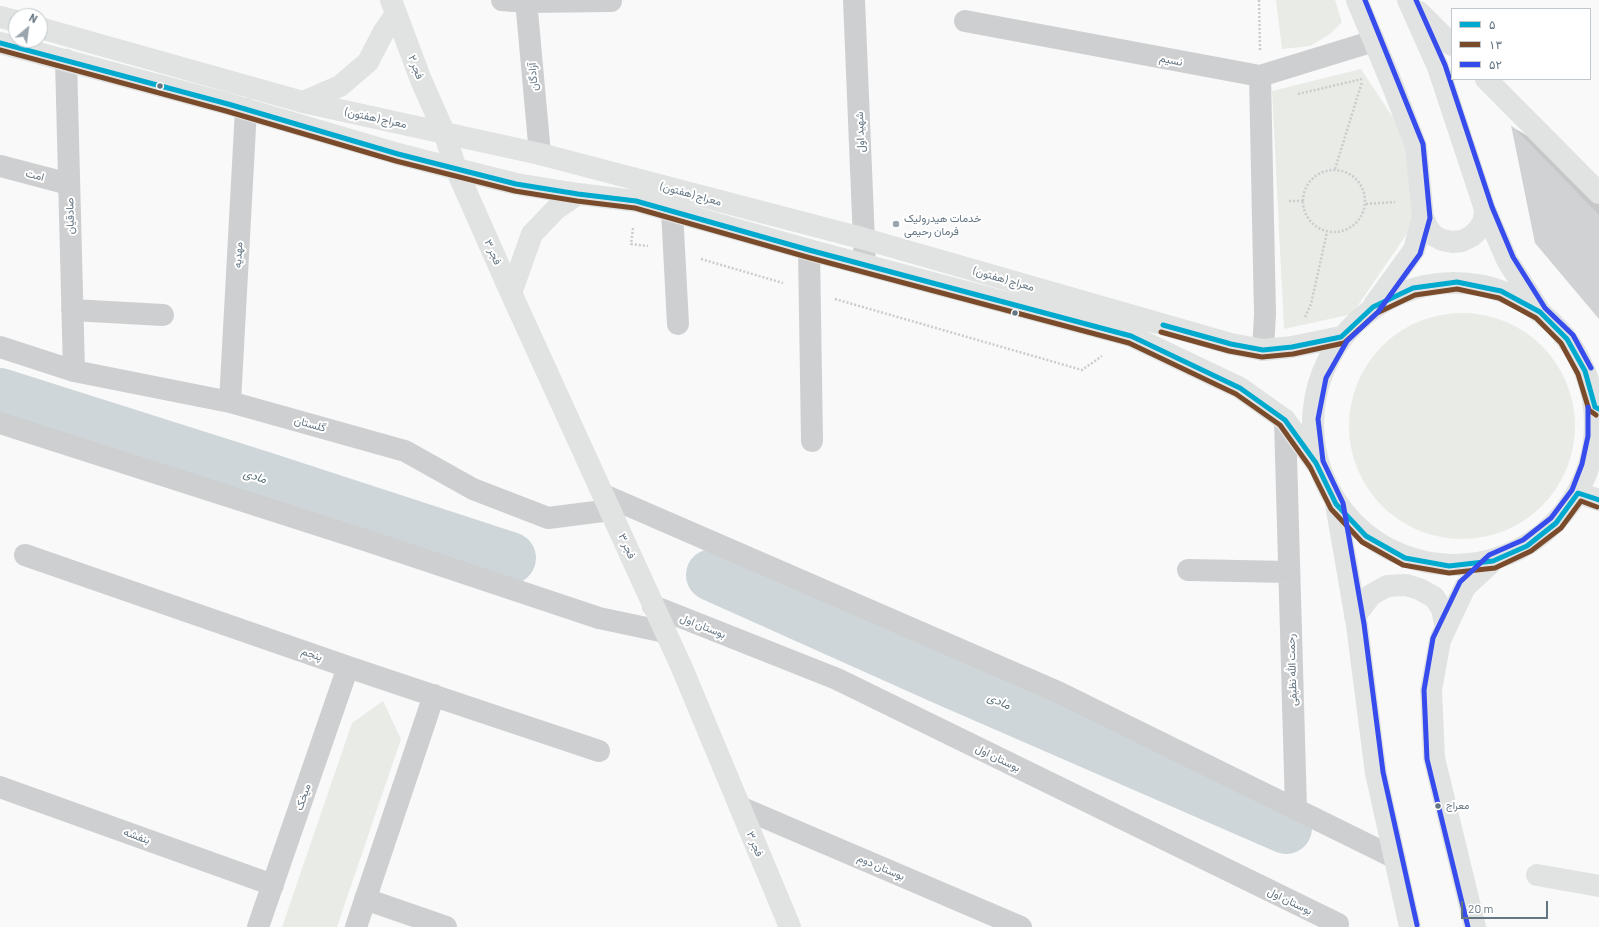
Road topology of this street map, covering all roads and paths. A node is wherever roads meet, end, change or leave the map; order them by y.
1 (502, 0) edge
2 (854, 0) edge
3 (1259, 0) edge
4 (1357, 0) edge
5 (1408, 0) edge
6 (527, 1) edge
7 (611, 1) dead end
8 (394, 7) edge
9 (965, 20) dead end
10 (48, 30) edge
11 (1374, 41) junction
12 (0, 43) edge
13 (1451, 44) edge
14 (66, 60) junction
15 (1260, 76) junction
16 (1363, 78) junction
17 (1487, 80) edge
18 (1366, 83) dead end
19 (303, 102) junction
20 (1261, 103) junction
21 (246, 109) junction
22 (444, 132) junction
23 (540, 154) junction
24 (0, 166) edge
25 (456, 169) junction
26 (1335, 169) junction
27 (69, 184) junction
28 (578, 194) junction
29 (1599, 194) edge
30 (636, 201) junction
31 (1397, 202) dead end
32 (1366, 204) junction
33 (1485, 209) junction
34 (672, 211) junction
35 (1423, 217) junction
36 (1327, 232) junction
37 (864, 239) junction
38 (809, 250) junction
39 (674, 251) junction
40 (865, 265) junction
41 (810, 291) junction
42 (511, 293) junction
43 (1373, 307) junction
44 (72, 310) junction
45 (1540, 312) junction
46 (163, 315) dead end
47 (1311, 320) dead end
48 (678, 324) dead end
49 (1131, 336) junction
50 (1341, 337) junction
51 (0, 347) edge
52 (1263, 350) junction
53 (74, 371) junction
54 (230, 402) junction
55 (1597, 408) edge
56 (1284, 420) junction
57 (0, 423) edge
58 (812, 441) dead end
59 (1316, 463) junction
60 (1578, 493) junction
61 (1599, 500) edge
62 (608, 503) junction
63 (1336, 504) junction
64 (25, 554) dead end
65 (1493, 561) junction
66 (1188, 570) dead end
67 (1289, 572) junction
68 (654, 606) junction
69 (1355, 616) junction
70 (1446, 628) junction
71 (665, 632) junction
72 (348, 667) junction
73 (434, 695) junction
74 (600, 751) dead end
75 (0, 787) edge
76 (740, 807) junction
77 (1296, 809) junction
78 (1395, 858) junction
79 (1537, 875) dead end
80 (273, 884) junction
81 (1599, 886) edge
82 (365, 899) junction
83 (1338, 924) dead end
84 (258, 927) edge
85 (356, 927) edge
86 (446, 927) edge
87 (790, 927) edge
88 (1021, 927) edge
89 (1410, 927) edge
90 (1475, 927) edge

1 - 6 street
2 - 37 street, شهید اول
3 - 15 path
4 - 11 main road
5 - 13 main road
5 - 33 main road
6 - 7 street
6 - 23 street, آزادگان
8 - 19 main road
8 - 22 main road, فجر ۲
9 - 15 street, نسیم
10 - 19 main road, معراج (هفتون)
11 - 15 street, نسیم
11 - 35 main road
12 - 14 main road, معراج (هفتون)
14 - 21 main road, معراج (هفتون)
14 - 27 street, صادقیان
15 - 20 street
16 - 18 path
16 - 20 path
16 - 26 path
17 - 29 main road
19 - 22 main road, معراج (هفتون)
20 - 52 street
21 - 25 main road, معراج (هفتون)
21 - 54 street, مهدیه
22 - 23 main road, معراج (هفتون)
22 - 25 main road, فجر ۲
23 - 37 main road, معراج (هفتون)
24 - 27 street, امت
25 - 28 main road, معراج (هفتون)
25 - 42 main road, فجر ۳
26 - 32 path
26 - 36 path
27 - 44 street, صادقیان
28 - 30 main road, معراج (هفتون)
28 - 42 main road
30 - 34 main road, معراج (هفتون)
30 - 39 path
31 - 32 path
32 - 36 path
33 - 35 main road
33 - 45 main road
34 - 38 main road, معراج (هفتون)
34 - 39 street
35 - 43 main road
36 - 47 path
37 - 40 street, شهید اول
37 - 52 main road, معراج (هفتون)
38 - 40 main road, معراج (هفتون)
38 - 41 street
39 - 41 path
39 - 48 street
40 - 49 main road, معراج (هفتون)
41 - 49 path
41 - 58 street
42 - 62 main road, فجر ۳
43 - 45 main road
43 - 50 main road
44 - 46 street
44 - 53 street, صادقیان
45 - 55 main road
49 - 56 main road, معراج (هفتون)
50 - 52 main road, معراج (هفتون)
50 - 59 main road
51 - 53 street, گلستان
53 - 54 street, گلستان
54 - 62 street, گلستان
55 - 60 main road
56 - 59 main road, معراج (هفتون)
56 - 67 street, رحمت الله نظیفی
57 - 71 street
59 - 63 main road
60 - 61 main road
60 - 65 main road
62 - 68 main road, فجر ۳
62 - 77 street
63 - 65 main road
63 - 69 main road
64 - 72 street, پنجم
65 - 70 main road
66 - 67 street
67 - 77 street, رحمت الله نظیفی
68 - 71 main road, فجر ۳
68 - 83 street, بوستان اول
69 - 70 main road
69 - 78 main road
70 - 90 main road
71 - 76 main road, فجر ۳
72 - 73 street, پنجم
72 - 80 street, میخک
73 - 74 street, پنجم
73 - 82 street
75 - 80 street, بنفشه
76 - 87 main road, فجر ۳
76 - 88 street, بوستان دوم
77 - 78 street
78 - 89 main road
79 - 81 main road
80 - 84 street, میخک
82 - 85 street
82 - 86 street

